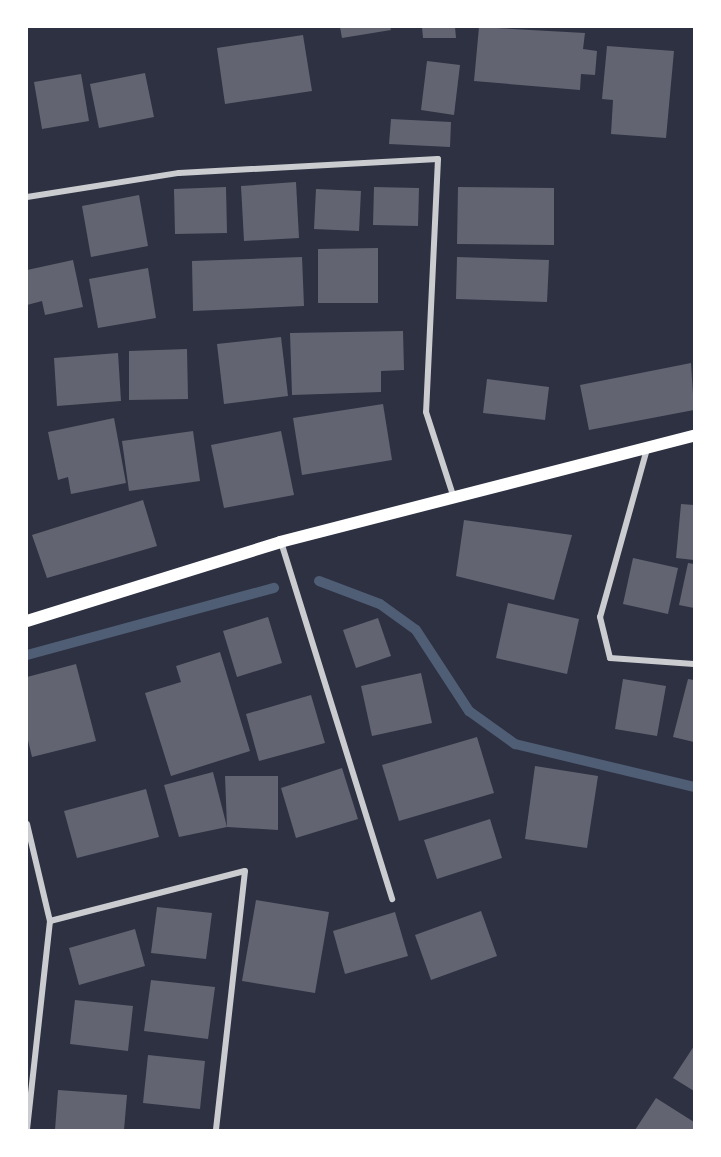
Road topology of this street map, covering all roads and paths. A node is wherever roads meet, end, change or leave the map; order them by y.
1 (27, 197) edge
2 (694, 436) edge
3 (647, 448) junction
4 (454, 498) junction
5 (280, 542) junction
6 (27, 621) edge
7 (694, 664) edge
8 (27, 824) edge
9 (392, 899) dead end
10 (50, 921) junction
11 (27, 1130) edge
12 (216, 1130) edge

1 - 4 street
2 - 3 main road
3 - 4 main road
3 - 7 street
4 - 5 main road
5 - 6 main road
5 - 9 street
8 - 10 street
10 - 11 street
10 - 12 street

